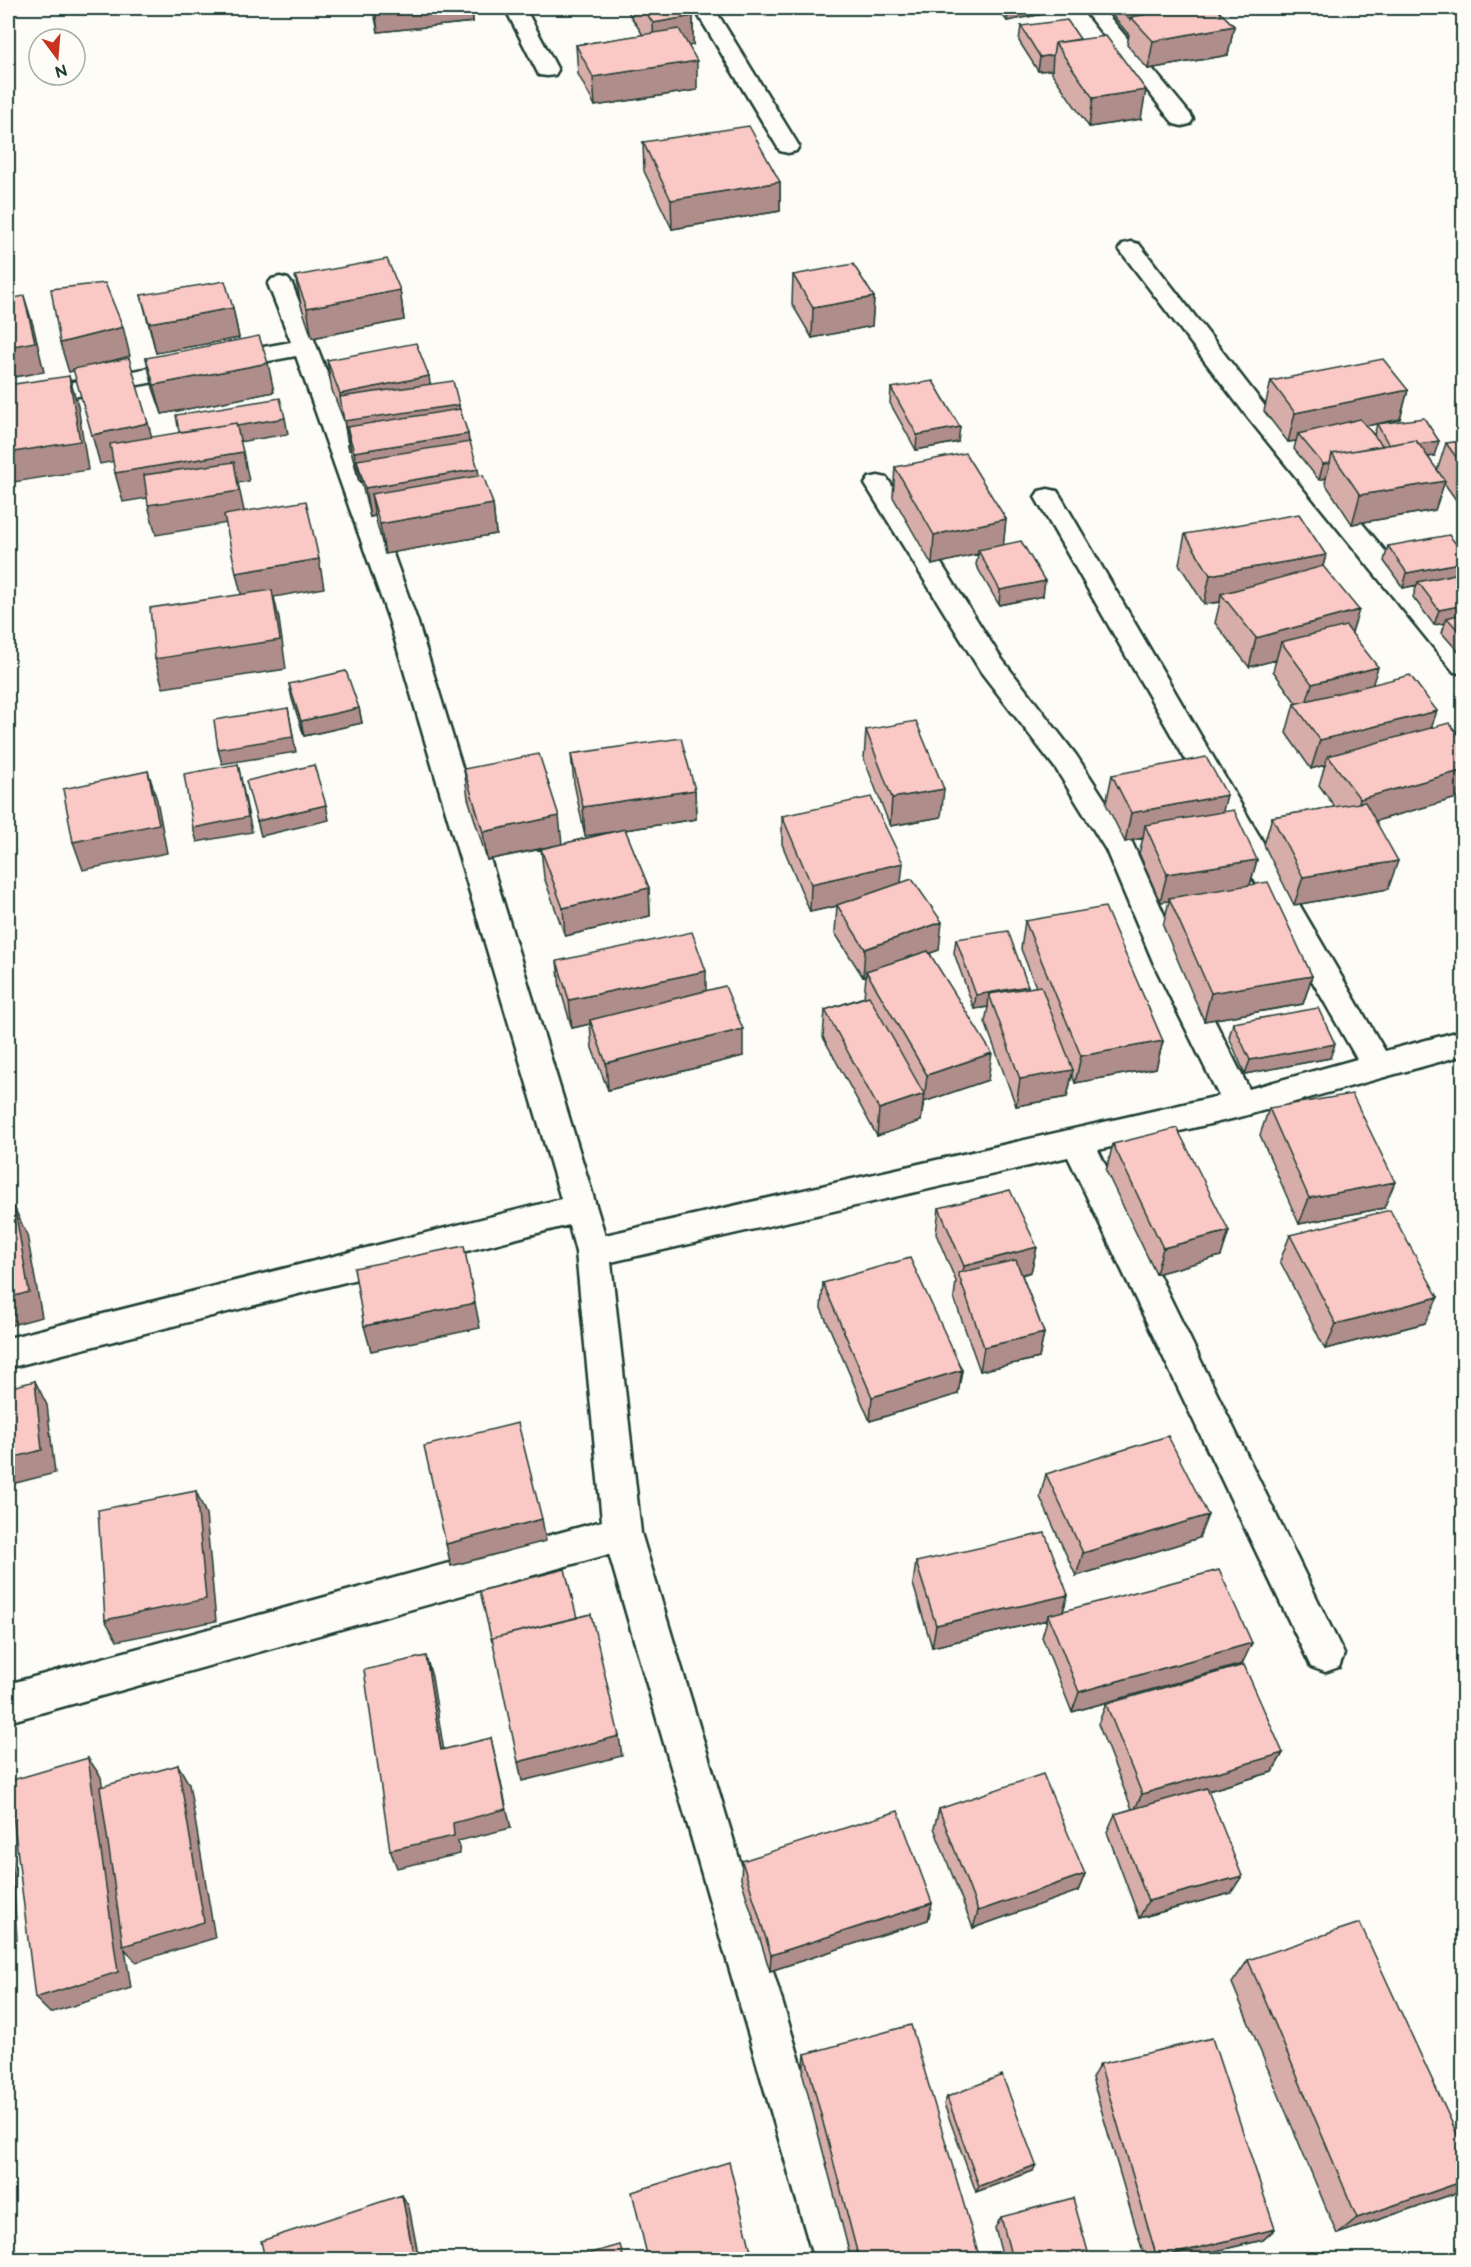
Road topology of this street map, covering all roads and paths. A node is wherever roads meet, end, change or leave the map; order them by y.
1 (515, 8) edge
2 (704, 8) edge
3 (1092, 8) edge
4 (547, 70) dead end
5 (1182, 119) dead end
6 (788, 146) dead end
7 (1131, 249) dead end
8 (280, 284) dead end
9 (304, 347) junction
10 (8, 402) edge
11 (878, 484) dead end
12 (1048, 497) dead end
13 (1464, 665) edge
14 (1464, 1042) edge
15 (1377, 1066) junction
16 (1239, 1104) junction
17 (1077, 1141) junction
18 (581, 1208) junction
19 (593, 1252) junction
20 (8, 1353) edge
21 (622, 1533) junction
22 (1325, 1654) dead end
23 (8, 1703) edge
24 (837, 2259) edge

1 - 4 street
2 - 6 street
3 - 5 street
7 - 13 street
8 - 9 street
9 - 10 street
9 - 18 street
11 - 16 street
12 - 15 street
14 - 15 street
15 - 16 street
16 - 17 street
17 - 19 street
17 - 22 street
18 - 19 street
18 - 20 street
19 - 21 street
21 - 23 street
21 - 24 street

